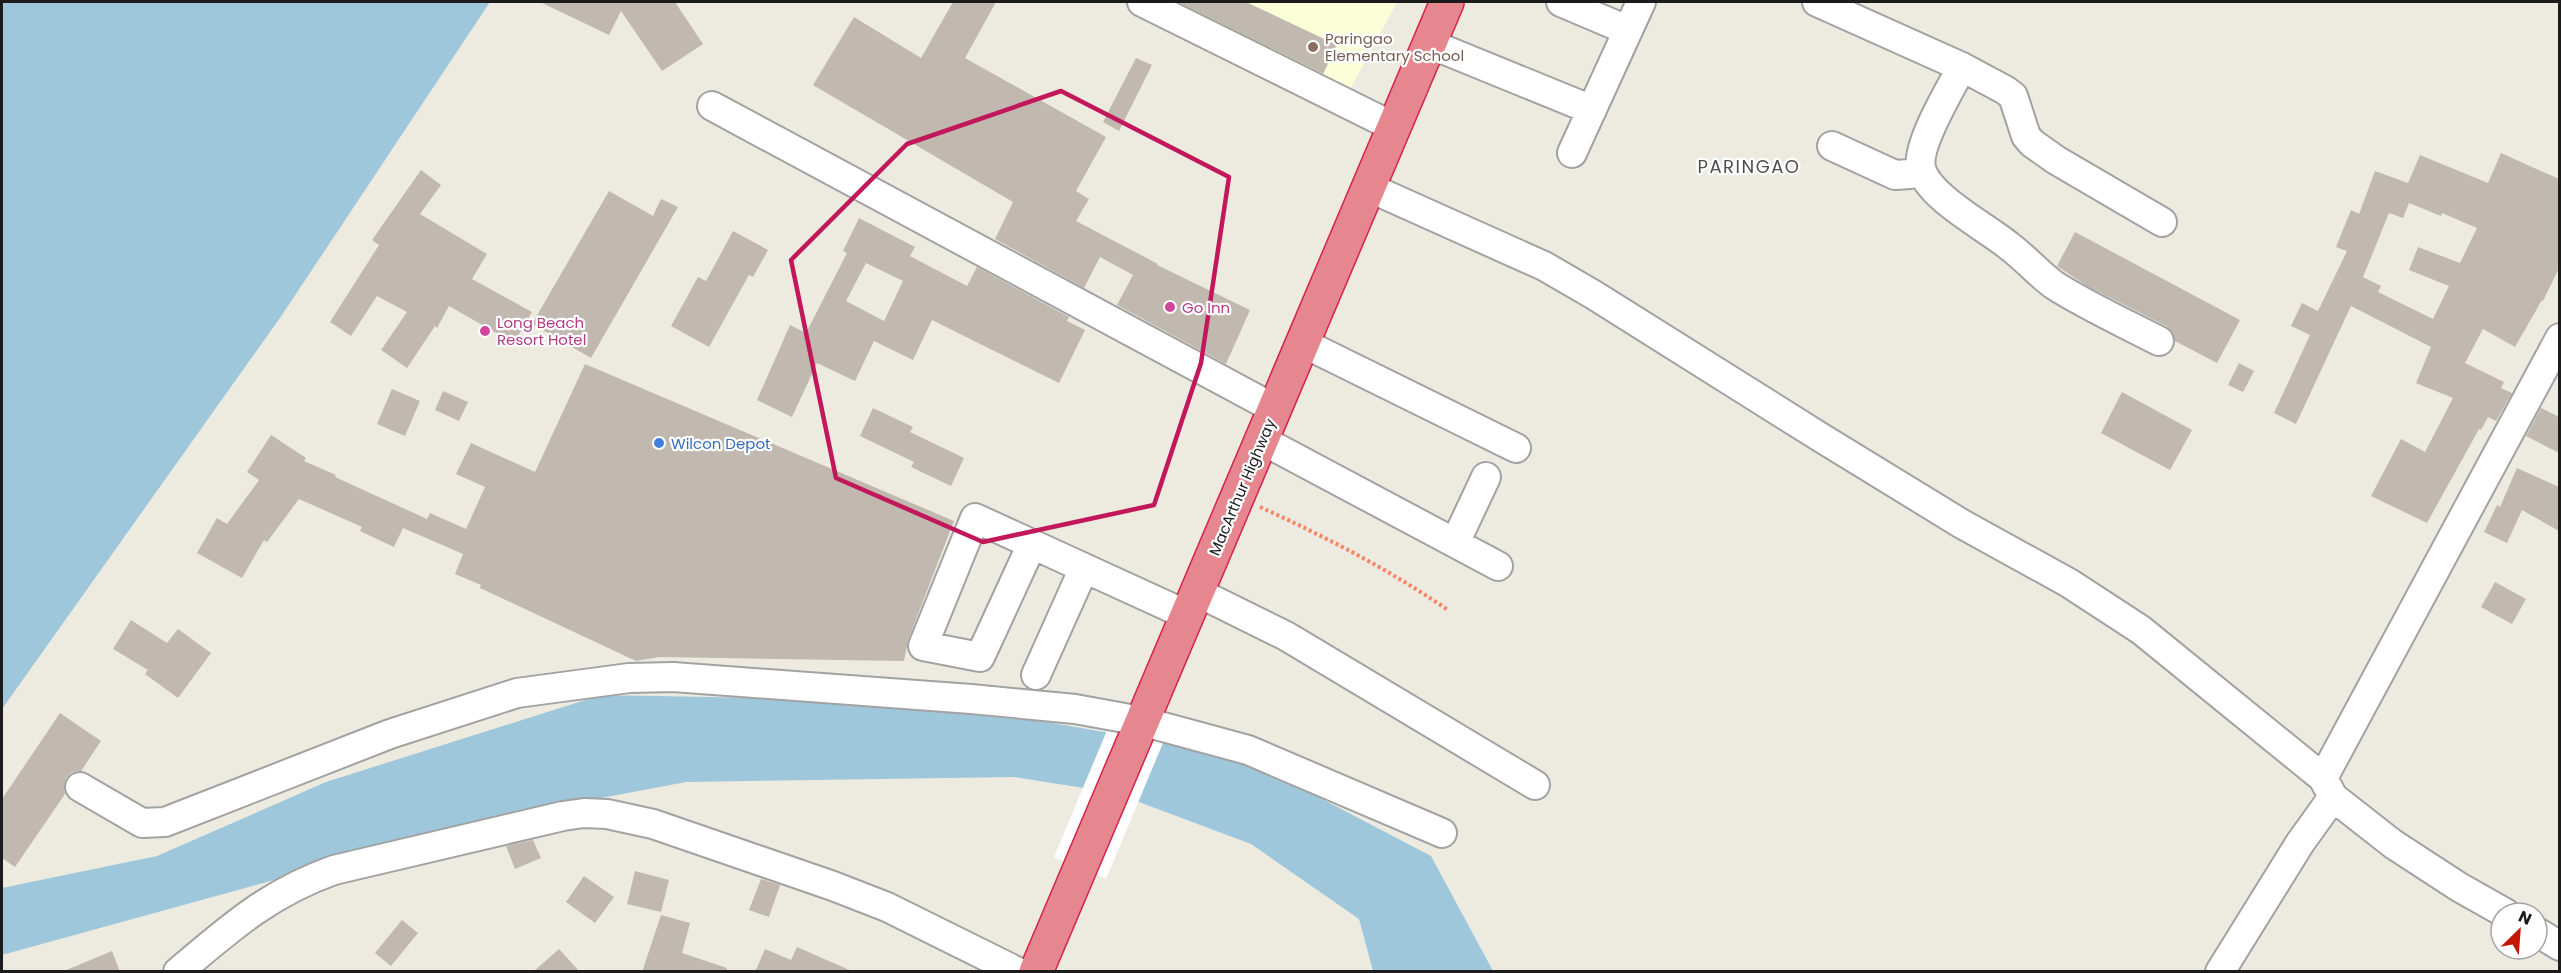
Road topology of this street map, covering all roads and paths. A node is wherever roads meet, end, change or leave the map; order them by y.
1 (1142, 2) edge
2 (1447, 2) edge
3 (1561, 2) edge
4 (1641, 2) edge
5 (1817, 2) edge
6 (1628, 30) junction
7 (1427, 49) junction
8 (1962, 67) junction
9 (712, 106) dead end
10 (1592, 110) junction
11 (1394, 127) junction
12 (1832, 146) dead end
13 (1572, 153) dead end
14 (1921, 168) junction
15 (1368, 187) junction
16 (2162, 222) dead end
17 (2559, 338) edge
18 (2159, 341) dead end
19 (1303, 343) junction
20 (1275, 409) junction
21 (1262, 440) junction
22 (1516, 448) dead end
23 (1486, 477) dead end
24 (1238, 497) junction
25 (1455, 543) junction
26 (1032, 544) junction
27 (1498, 566) dead end
28 (1084, 568) junction
29 (1192, 604) junction
30 (1448, 610) dead end
31 (1036, 675) dead end
32 (1139, 726) junction
33 (1535, 785) dead end
34 (80, 787) dead end
35 (2328, 787) junction
36 (1442, 833) dead end
37 (2489, 904) edge
38 (178, 972) edge
39 (1018, 972) edge
40 (1036, 972) edge
41 (2220, 972) edge

1 - 11 street
2 - 7 highway, MacArthur Highway
3 - 6 street
4 - 6 street
5 - 8 street
6 - 10 street
7 - 10 street
7 - 11 highway, MacArthur Highway
8 - 14 street
8 - 16 street
9 - 20 street
10 - 13 street
11 - 15 highway, MacArthur Highway
12 - 14 street
14 - 18 street
15 - 19 highway, MacArthur Highway
15 - 35 street
17 - 35 street
19 - 20 highway, MacArthur Highway
19 - 22 street
20 - 21 highway, MacArthur Highway
21 - 24 highway, MacArthur Highway
21 - 25 street
23 - 25 street
24 - 29 highway, MacArthur Highway
24 - 30 path
25 - 27 street
26 - 26 street
26 - 28 street
28 - 29 street
28 - 31 street
29 - 32 highway, MacArthur Highway
29 - 33 street
32 - 34 street
32 - 36 street
32 - 40 highway, MacArthur Highway
35 - 37 street
35 - 41 street
38 - 39 street

